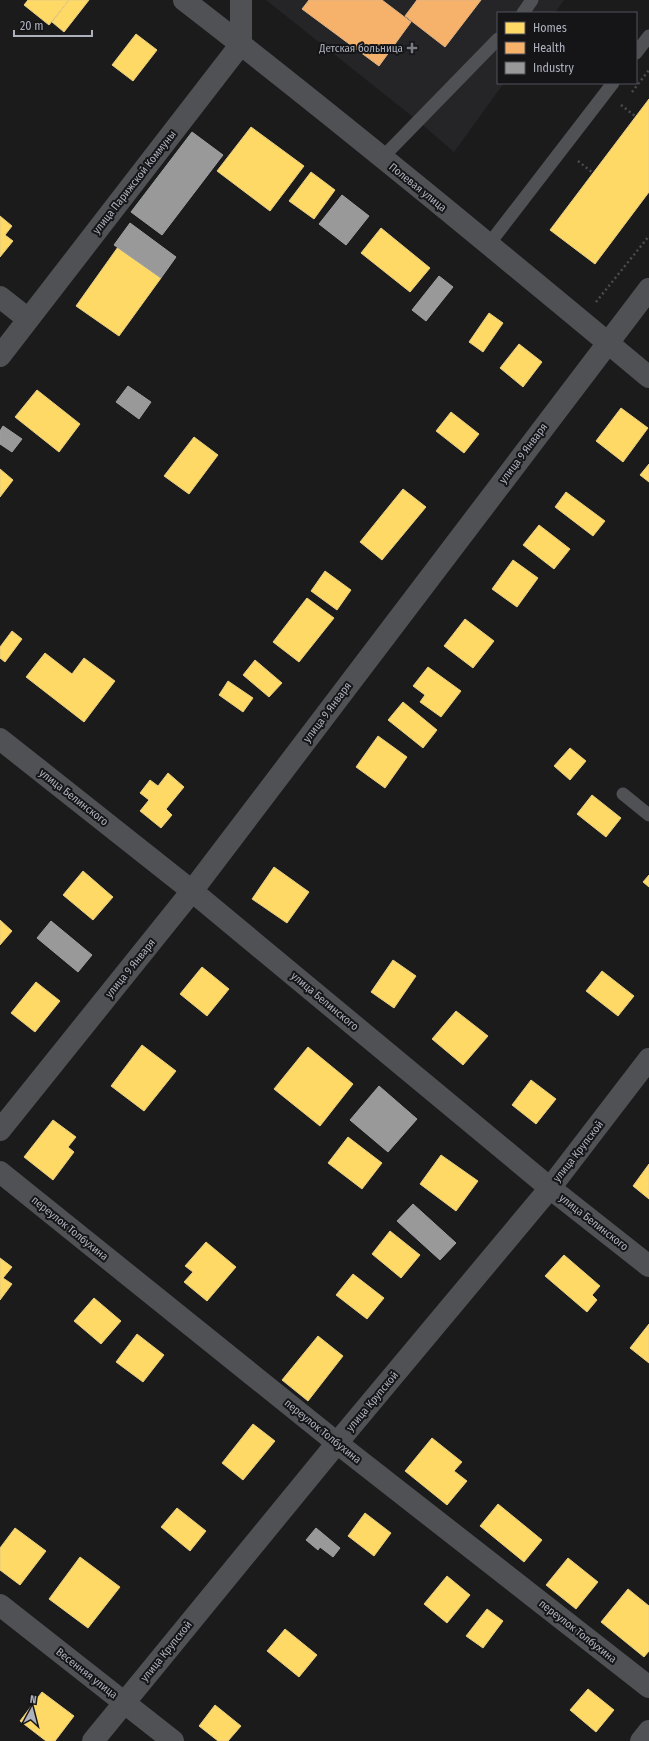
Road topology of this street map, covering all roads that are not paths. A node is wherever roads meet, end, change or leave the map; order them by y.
1 (184, 0) edge
2 (241, 0) edge
3 (532, 0) edge
4 (524, 12) edge
5 (649, 36) edge
6 (497, 40) edge
7 (241, 44) junction
8 (637, 52) edge
9 (612, 84) edge
10 (382, 158) junction
11 (489, 244) junction
12 (649, 289) edge
13 (0, 298) edge
14 (28, 319) junction
15 (607, 342) junction
16 (0, 356) edge
17 (649, 378) edge
18 (0, 739) edge
19 (623, 794) dead end
20 (649, 814) edge
21 (192, 891) junction
22 (649, 1059) edge
23 (0, 1130) edge
24 (0, 1172) edge
25 (550, 1188) junction
26 (649, 1266) edge
27 (337, 1443) junction
28 (0, 1605) edge
29 (649, 1687) edge
30 (125, 1702) junction
31 (649, 1732) edge
32 (93, 1741) edge
33 (173, 1741) edge
34 (641, 1741) edge

1 - 7 street, Полевая улица
2 - 7 street
3 - 4 lane
5 - 8 lane
6 - 10 lane
7 - 10 street, Полевая улица
7 - 14 street, улица Парижской Коммуны
9 - 11 lane
10 - 11 street, Полевая улица
11 - 15 street, Полевая улица
12 - 15 street, улица 9 Января
13 - 14 street
14 - 16 street, улица Парижской Коммуны
15 - 17 street, Полевая улица
15 - 21 street, улица 9 Января
18 - 21 street, улица Белинского
19 - 20 lane
21 - 23 street, улица 9 Января
21 - 25 street, улица Белинского
22 - 25 street, улица Крупской
24 - 27 street, переулок Толбухина
25 - 26 street, улица Белинского
25 - 27 street, улица Крупской
27 - 29 street, переулок Толбухина
27 - 30 street, улица Крупской
28 - 30 street, Весенняя улица
30 - 32 street, улица Крупской
30 - 33 street, Весенняя улица
31 - 34 street

